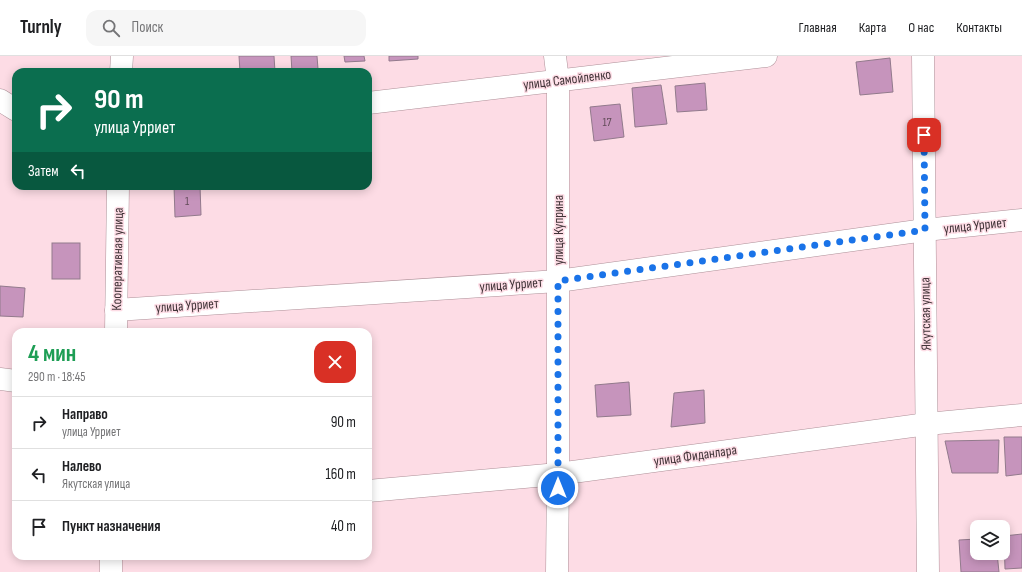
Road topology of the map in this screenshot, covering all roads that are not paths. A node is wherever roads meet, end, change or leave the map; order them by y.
1 (122, 56) edge
2 (555, 56) edge
3 (766, 56) edge
4 (923, 56) edge
5 (121, 68) edge
6 (558, 80) junction
7 (0, 100) edge
8 (372, 103) edge
9 (12, 108) edge
10 (118, 190) edge
11 (1022, 220) edge
12 (925, 230) junction
13 (558, 281) junction
14 (116, 310) junction
15 (116, 328) edge
16 (0, 379) edge
17 (12, 380) edge
18 (1022, 415) edge
19 (926, 424) junction
20 (558, 474) junction
21 (372, 491) edge
22 (111, 560) edge
23 (111, 572) edge
24 (557, 572) edge
25 (928, 572) edge

1 - 5 street
2 - 6 street, улица Куприна
3 - 6 street, улица Самойленко
4 - 12 street, Якутская улица
6 - 8 street, улица Самойленко
6 - 13 street, улица Куприна
7 - 9 street
10 - 14 street, Кооперативная улица
11 - 12 street, улица Урриет
12 - 13 street, улица Урриет
12 - 19 street, Якутская улица
13 - 14 street, улица Урриет
13 - 20 street, улица Куприна
14 - 15 street, Кооперативная улица
16 - 17 street
18 - 19 street, улица Фиданлара
19 - 20 street, улица Фиданлара
19 - 25 street, Якутская улица
20 - 21 street, улица Фиданлара
20 - 24 street, улица Куприна
22 - 23 street

